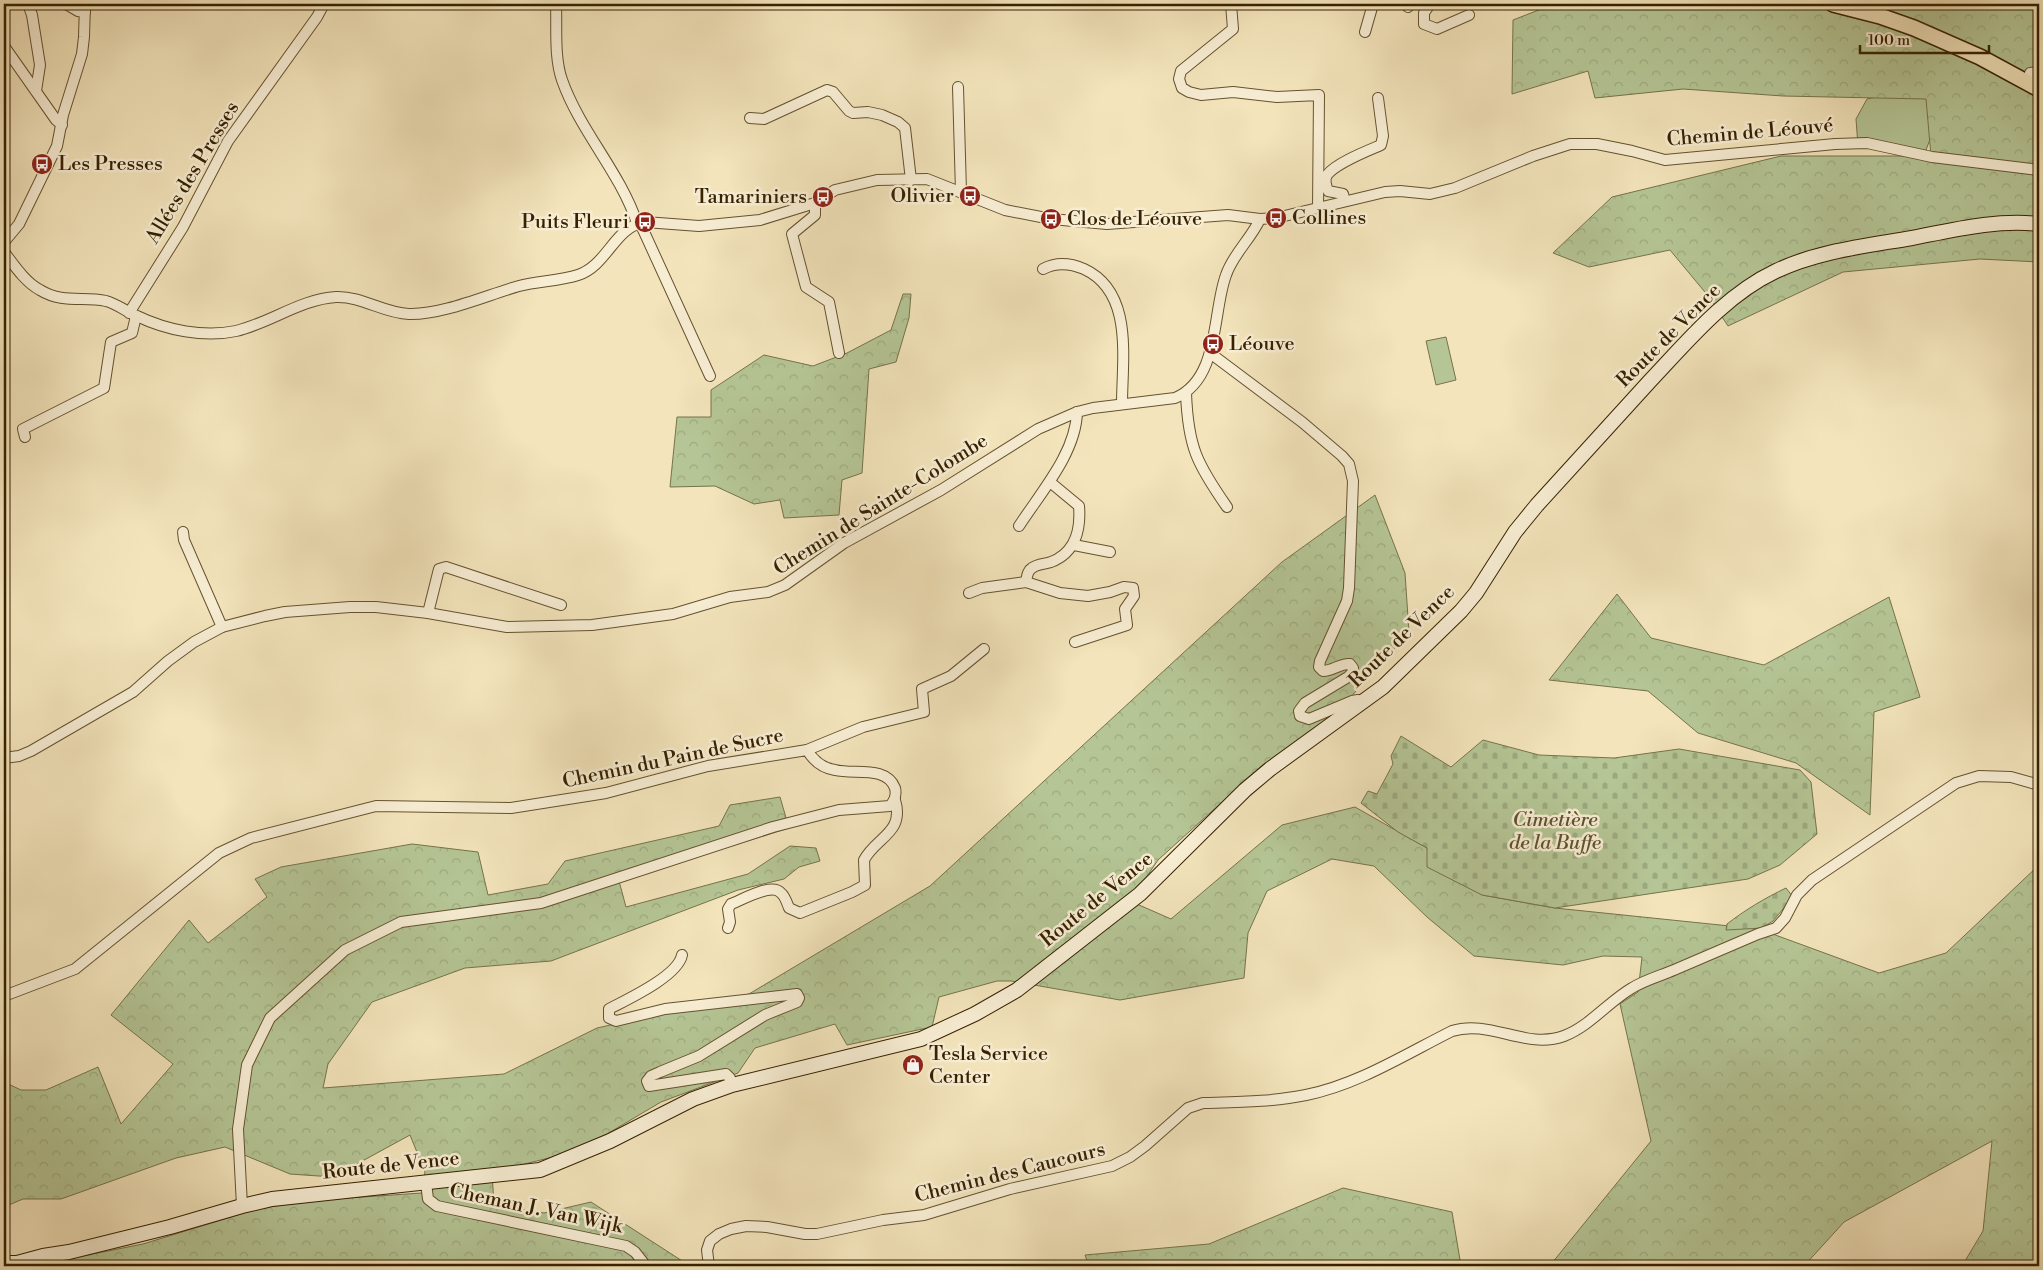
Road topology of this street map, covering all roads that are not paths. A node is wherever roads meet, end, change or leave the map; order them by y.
1 (28, 4) edge
2 (66, 4) edge
3 (324, 4) edge
4 (556, 4) edge
5 (1231, 4) edge
6 (1373, 4) edge
7 (1430, 4) edge
8 (1834, 4) edge
9 (1868, 4) edge
10 (85, 8) edge
11 (1470, 14) dead end
12 (1365, 32) dead end
13 (4, 46) edge
14 (8, 60) edge
15 (2014, 74) junction
16 (2037, 77) edge
17 (958, 87) dead end
18 (2039, 89) edge
19 (36, 91) junction
20 (1378, 98) dead end
21 (750, 118) dead end
22 (62, 124) junction
23 (2039, 170) edge
24 (911, 180) junction
25 (961, 192) junction
26 (1345, 201) junction
27 (815, 202) junction
28 (1318, 208) junction
29 (1260, 219) junction
30 (637, 224) junction
31 (2039, 224) edge
32 (4, 242) edge
33 (4, 252) edge
34 (1043, 269) dead end
35 (133, 314) junction
36 (839, 353) dead end
37 (1210, 353) junction
38 (710, 376) dead end
39 (1186, 393) junction
40 (1122, 404) junction
41 (1077, 412) junction
42 (25, 437) dead end
43 (1050, 482) junction
44 (1227, 507) dead end
45 (1019, 526) dead end
46 (183, 532) dead end
47 (1074, 544) junction
48 (1110, 552) dead end
49 (1026, 582) junction
50 (969, 593) dead end
51 (561, 605) dead end
52 (428, 613) junction
53 (222, 627) junction
54 (1075, 642) dead end
55 (984, 649) dead end
56 (1363, 702) junction
57 (807, 750) junction
58 (4, 758) edge
59 (2039, 785) edge
60 (895, 800) junction
61 (728, 928) dead end
62 (682, 955) dead end
63 (4, 996) edge
64 (732, 1084) junction
65 (426, 1183) junction
66 (242, 1206) junction
67 (4, 1254) edge
68 (34, 1257) junction
69 (4, 1259) edge
70 (4, 1263) edge
71 (646, 1266) edge
72 (709, 1266) edge

1 - 19 street
2 - 10 street
3 - 35 street, Allées des Presses
4 - 30 street
5 - 28 street
6 - 12 street
7 - 11 street
8 - 15 main road
9 - 16 main road
10 - 22 street
13 - 14 street
14 - 19 street
15 - 16 street
15 - 18 main road
17 - 25 street
19 - 22 street
20 - 26 street
21 - 24 street
22 - 32 street
23 - 26 street, Chemin de Léouvé
24 - 25 street, Chemin de Léouvé
24 - 27 street, Chemin de Léouvé
25 - 29 street, Chemin de Léouvé
26 - 28 street, Chemin de Léouvé
27 - 30 street, Chemin de Léouvé
27 - 36 street
28 - 29 street, Chemin de Léouvé
29 - 37 street
30 - 35 street
30 - 38 street
31 - 56 main road, Route de Vence
33 - 35 street
34 - 40 street
35 - 42 street, Allées des Presses
37 - 39 street
37 - 56 street
39 - 40 street
39 - 44 street
40 - 41 street, Chemin de Sainte-Colombe
41 - 43 street
41 - 52 street, Chemin de Sainte-Colombe
43 - 45 street
43 - 47 street
46 - 53 street
47 - 48 street
47 - 49 street
49 - 50 street
49 - 54 street
51 - 52 street
52 - 53 street, Chemin de Sainte-Colombe
53 - 58 street, Chemin de Sainte-Colombe
55 - 57 street
56 - 64 main road, Route de Vence
57 - 60 street, Chemin du Pain de Sucre
57 - 63 street, Chemin du Pain de Sucre
59 - 72 street, Chemin des Caucours
60 - 61 street, Chemin du Pain de Sucre
60 - 66 street
62 - 64 street
64 - 65 main road, Route de Vence
65 - 66 main road, Route de Vence
65 - 71 street, Cheman J. Van Wijk
66 - 68 main road, Route de Vence
67 - 68 main road, Route de Vence
68 - 69 street, Route de Vence
68 - 70 main road

